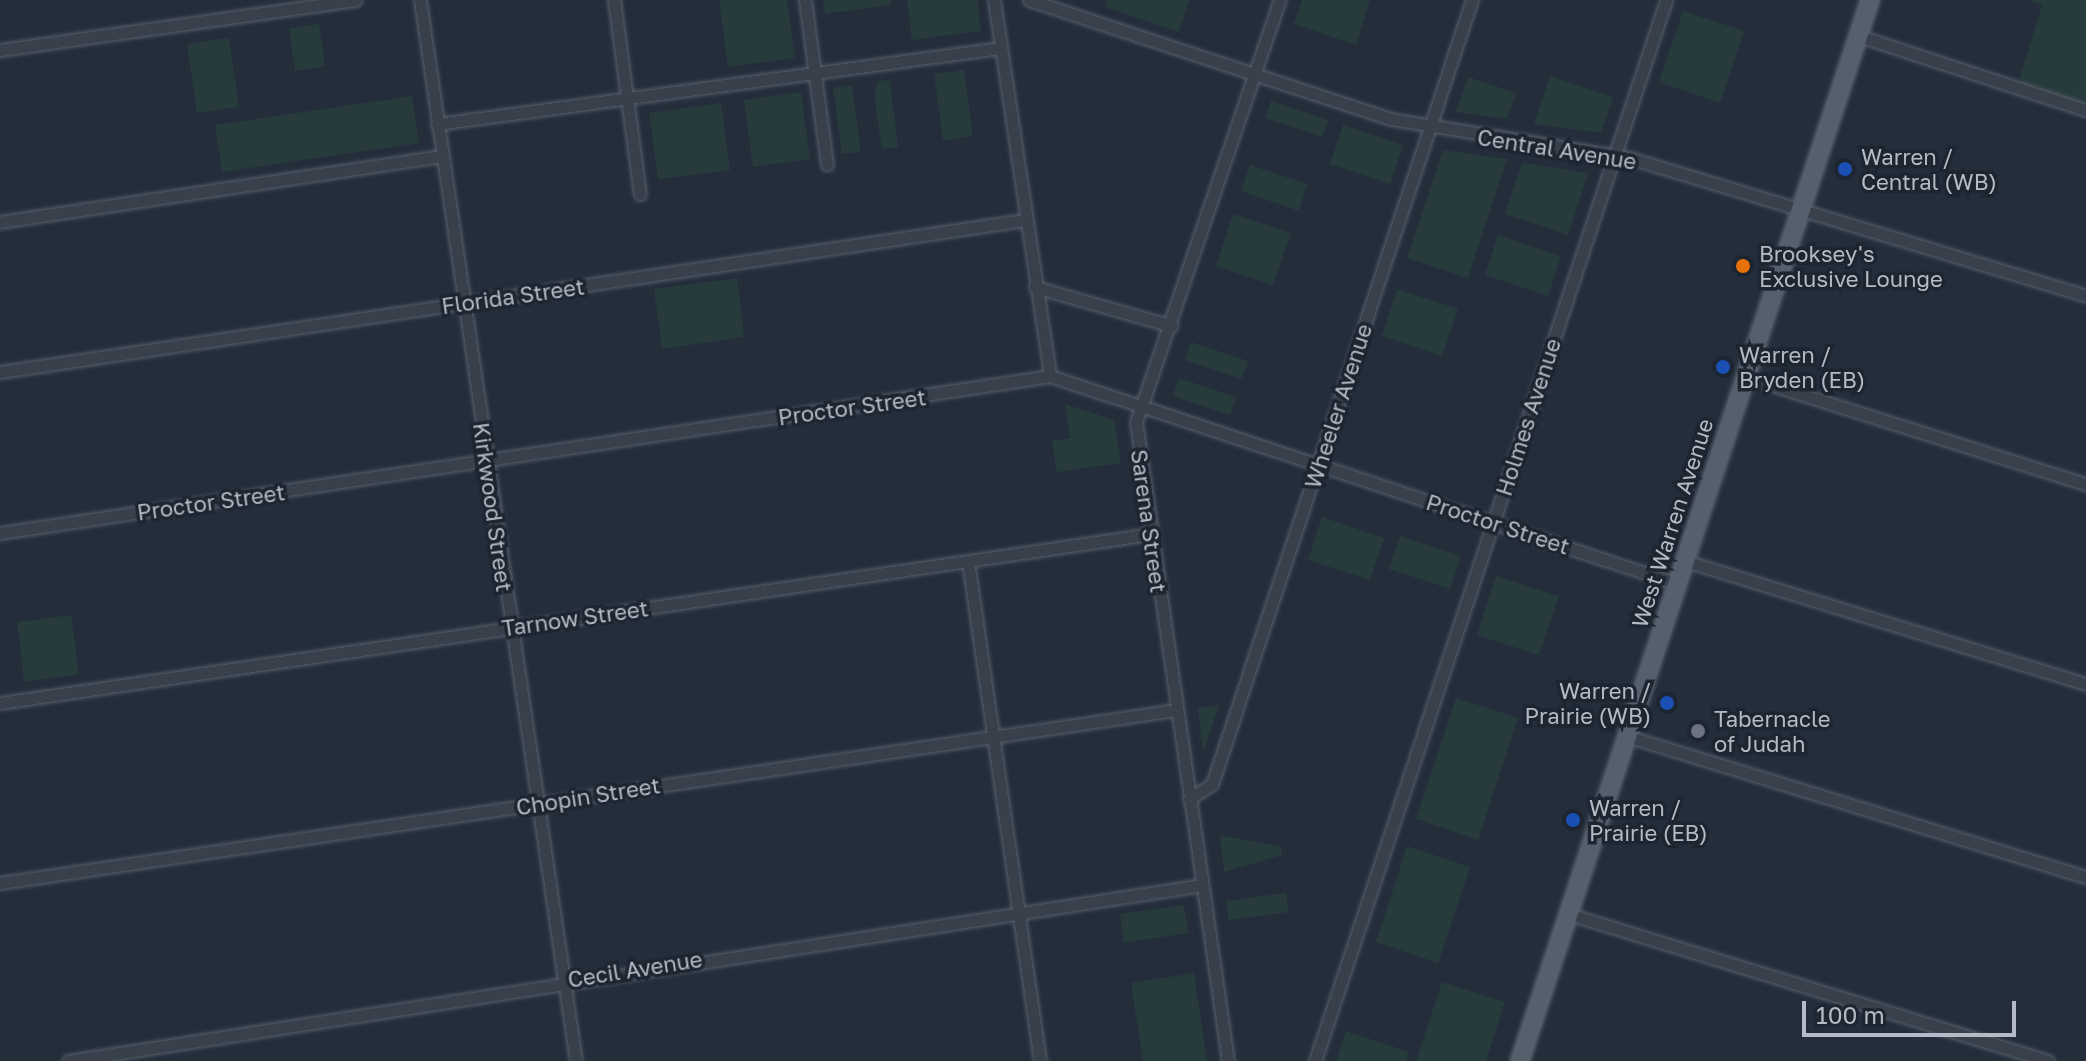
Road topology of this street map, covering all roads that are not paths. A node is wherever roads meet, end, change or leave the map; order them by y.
1 (356, 0) edge
2 (420, 0) edge
3 (614, 0) edge
4 (805, 0) edge
5 (994, 0) edge
6 (1029, 0) edge
7 (1280, 0) edge
8 (1472, 0) edge
9 (1666, 0) edge
10 (1870, 0) edge
11 (1859, 36) junction
12 (1000, 48) junction
13 (0, 50) edge
14 (815, 73) junction
15 (1256, 76) junction
16 (628, 99) junction
17 (2086, 110) edge
18 (437, 124) junction
19 (1430, 128) junction
20 (1615, 154) junction
21 (441, 156) junction
22 (827, 165) dead end
23 (640, 194) dead end
24 (1802, 207) junction
25 (1025, 220) junction
26 (0, 222) edge
27 (1035, 287) junction
28 (2086, 296) edge
29 (463, 303) junction
30 (1172, 326) junction
31 (0, 372) edge
32 (1050, 376) junction
33 (1746, 377) junction
34 (1143, 407) junction
35 (486, 461) junction
36 (1319, 465) junction
37 (2086, 484) edge
38 (1493, 523) junction
39 (0, 533) edge
40 (1151, 534) junction
41 (968, 561) junction
42 (1686, 561) junction
43 (1678, 584) junction
44 (511, 628) junction
45 (2086, 684) edge
46 (0, 703) edge
47 (1176, 710) junction
48 (993, 736) junction
49 (1627, 736) junction
50 (1189, 799) junction
51 (537, 803) junction
52 (2086, 877) edge
53 (0, 883) edge
54 (1202, 885) junction
55 (1018, 912) junction
56 (1569, 914) junction
57 (563, 980) junction
58 (68, 1061) edge
59 (576, 1061) edge
60 (1040, 1061) edge
61 (1228, 1061) edge
62 (1315, 1061) edge
63 (1520, 1061) edge
64 (2048, 1061) edge

1 - 13 street
2 - 18 street, Kirkwood Street
3 - 16 street
4 - 14 street
5 - 12 street
6 - 15 street, Central Avenue
7 - 15 street, Sarena Street
8 - 19 street, Wheeler Avenue
9 - 20 street, Holmes Avenue
10 - 11 main road, West Warren Avenue
11 - 17 street
11 - 24 main road, West Warren Avenue
12 - 14 street
12 - 25 street
14 - 16 street
14 - 22 street
15 - 19 street, Central Avenue
15 - 30 street, Sarena Street
16 - 18 street
16 - 23 street
18 - 21 street, Kirkwood Street
19 - 20 street, Central Avenue
19 - 36 street, Wheeler Avenue
20 - 24 street, Central Avenue
20 - 38 street, Holmes Avenue
21 - 26 street
21 - 29 street, Kirkwood Street
24 - 28 street, Central Avenue
24 - 33 main road, West Warren Avenue
25 - 27 street
25 - 29 street, Florida Street
27 - 30 street
27 - 32 street
29 - 31 street, Florida Street
29 - 35 street, Kirkwood Street
30 - 34 street, Sarena Street
32 - 34 street, Proctor Street
32 - 35 street, Proctor Street
33 - 37 street
33 - 42 main road, West Warren Avenue
34 - 36 street, Proctor Street
34 - 40 street, Sarena Street
35 - 39 street, Proctor Street
35 - 44 street, Kirkwood Street
36 - 38 street, Proctor Street
36 - 50 street, Wheeler Avenue
38 - 43 street, Proctor Street
38 - 62 street, Holmes Avenue
40 - 41 street, Tarnow Street
40 - 47 street, Sarena Street
41 - 44 street, Tarnow Street
41 - 48 street
42 - 43 main road, West Warren Avenue
42 - 45 street
43 - 49 main road, West Warren Avenue
44 - 46 street, Tarnow Street
44 - 51 street, Kirkwood Street
47 - 48 street, Chopin Street
47 - 50 street, Sarena Street
48 - 51 street, Chopin Street
48 - 55 street
49 - 52 street
49 - 56 main road, West Warren Avenue
50 - 54 street, Sarena Street
51 - 53 street, Chopin Street
51 - 57 street, Kirkwood Street
54 - 55 street, Cecil Avenue
54 - 61 street, Sarena Street
55 - 57 street, Cecil Avenue
55 - 60 street
56 - 63 main road, West Warren Avenue
56 - 64 street
57 - 58 street, Cecil Avenue
57 - 59 street, Kirkwood Street

